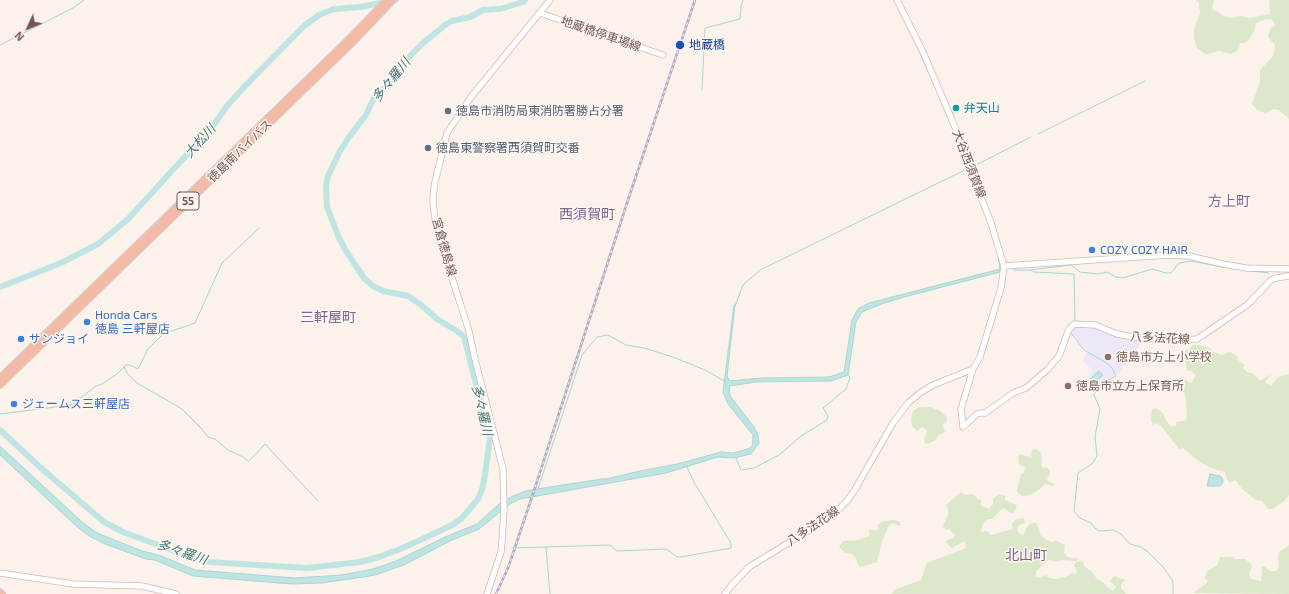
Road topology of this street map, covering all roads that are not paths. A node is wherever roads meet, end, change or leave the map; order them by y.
1 (387, 0) edge
2 (393, 0) edge
3 (550, 0) edge
4 (897, 0) edge
5 (540, 13) junction
6 (663, 55) dead end
7 (1004, 266) junction
8 (1289, 269) edge
9 (1276, 274) junction
10 (1289, 276) edge
11 (973, 368) junction
12 (0, 378) edge
13 (0, 385) edge
14 (0, 573) edge
15 (176, 594) edge
16 (487, 594) edge
17 (725, 594) edge

1 - 12 highway, 徳島南バイパス / 55
2 - 13 highway, 徳島南バイパス / 55
3 - 5 main road, 宮倉徳島線
4 - 7 main road, 大谷西須賀線
5 - 6 main road, 地蔵橋停車場線
5 - 16 main road, 宮倉徳島線
7 - 9 main road
7 - 11 main road, 八多法花線
8 - 9 main road
9 - 10 main road
9 - 11 main road, 八多法花線
11 - 17 main road, 八多法花線
14 - 15 main road

